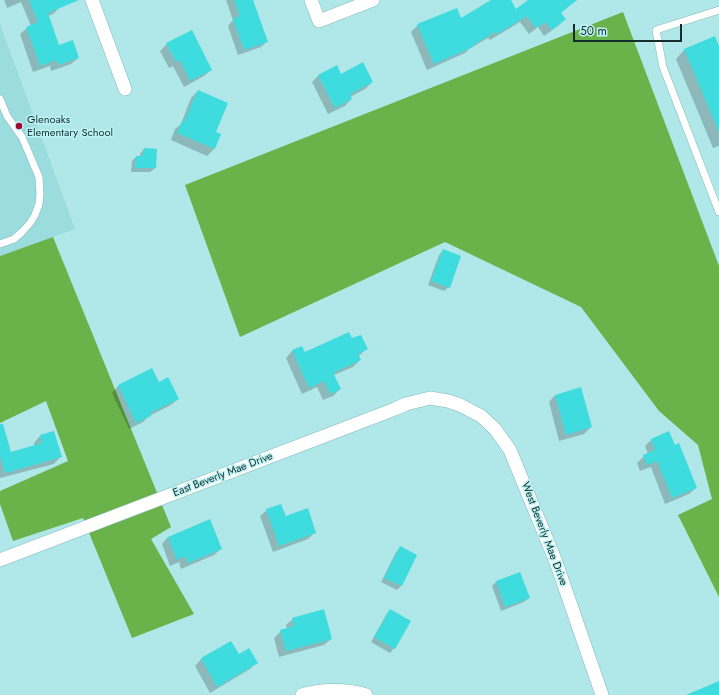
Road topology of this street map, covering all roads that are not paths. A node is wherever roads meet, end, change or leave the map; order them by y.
1 (92, 0) edge
2 (311, 0) edge
3 (373, 0) edge
4 (719, 10) edge
5 (125, 89) dead end
6 (0, 99) edge
7 (3, 116) edge
8 (719, 212) edge
9 (0, 244) edge
10 (448, 401) joint
11 (0, 560) edge
12 (302, 695) edge
13 (366, 695) edge
14 (602, 695) edge

1 - 5 street
2 - 3 street
4 - 8 lane
6 - 7 lane
7 - 9 lane
10 - 11 street, East Beverly Mae Drive
10 - 14 street, West Beverly Mae Drive
12 - 13 street

